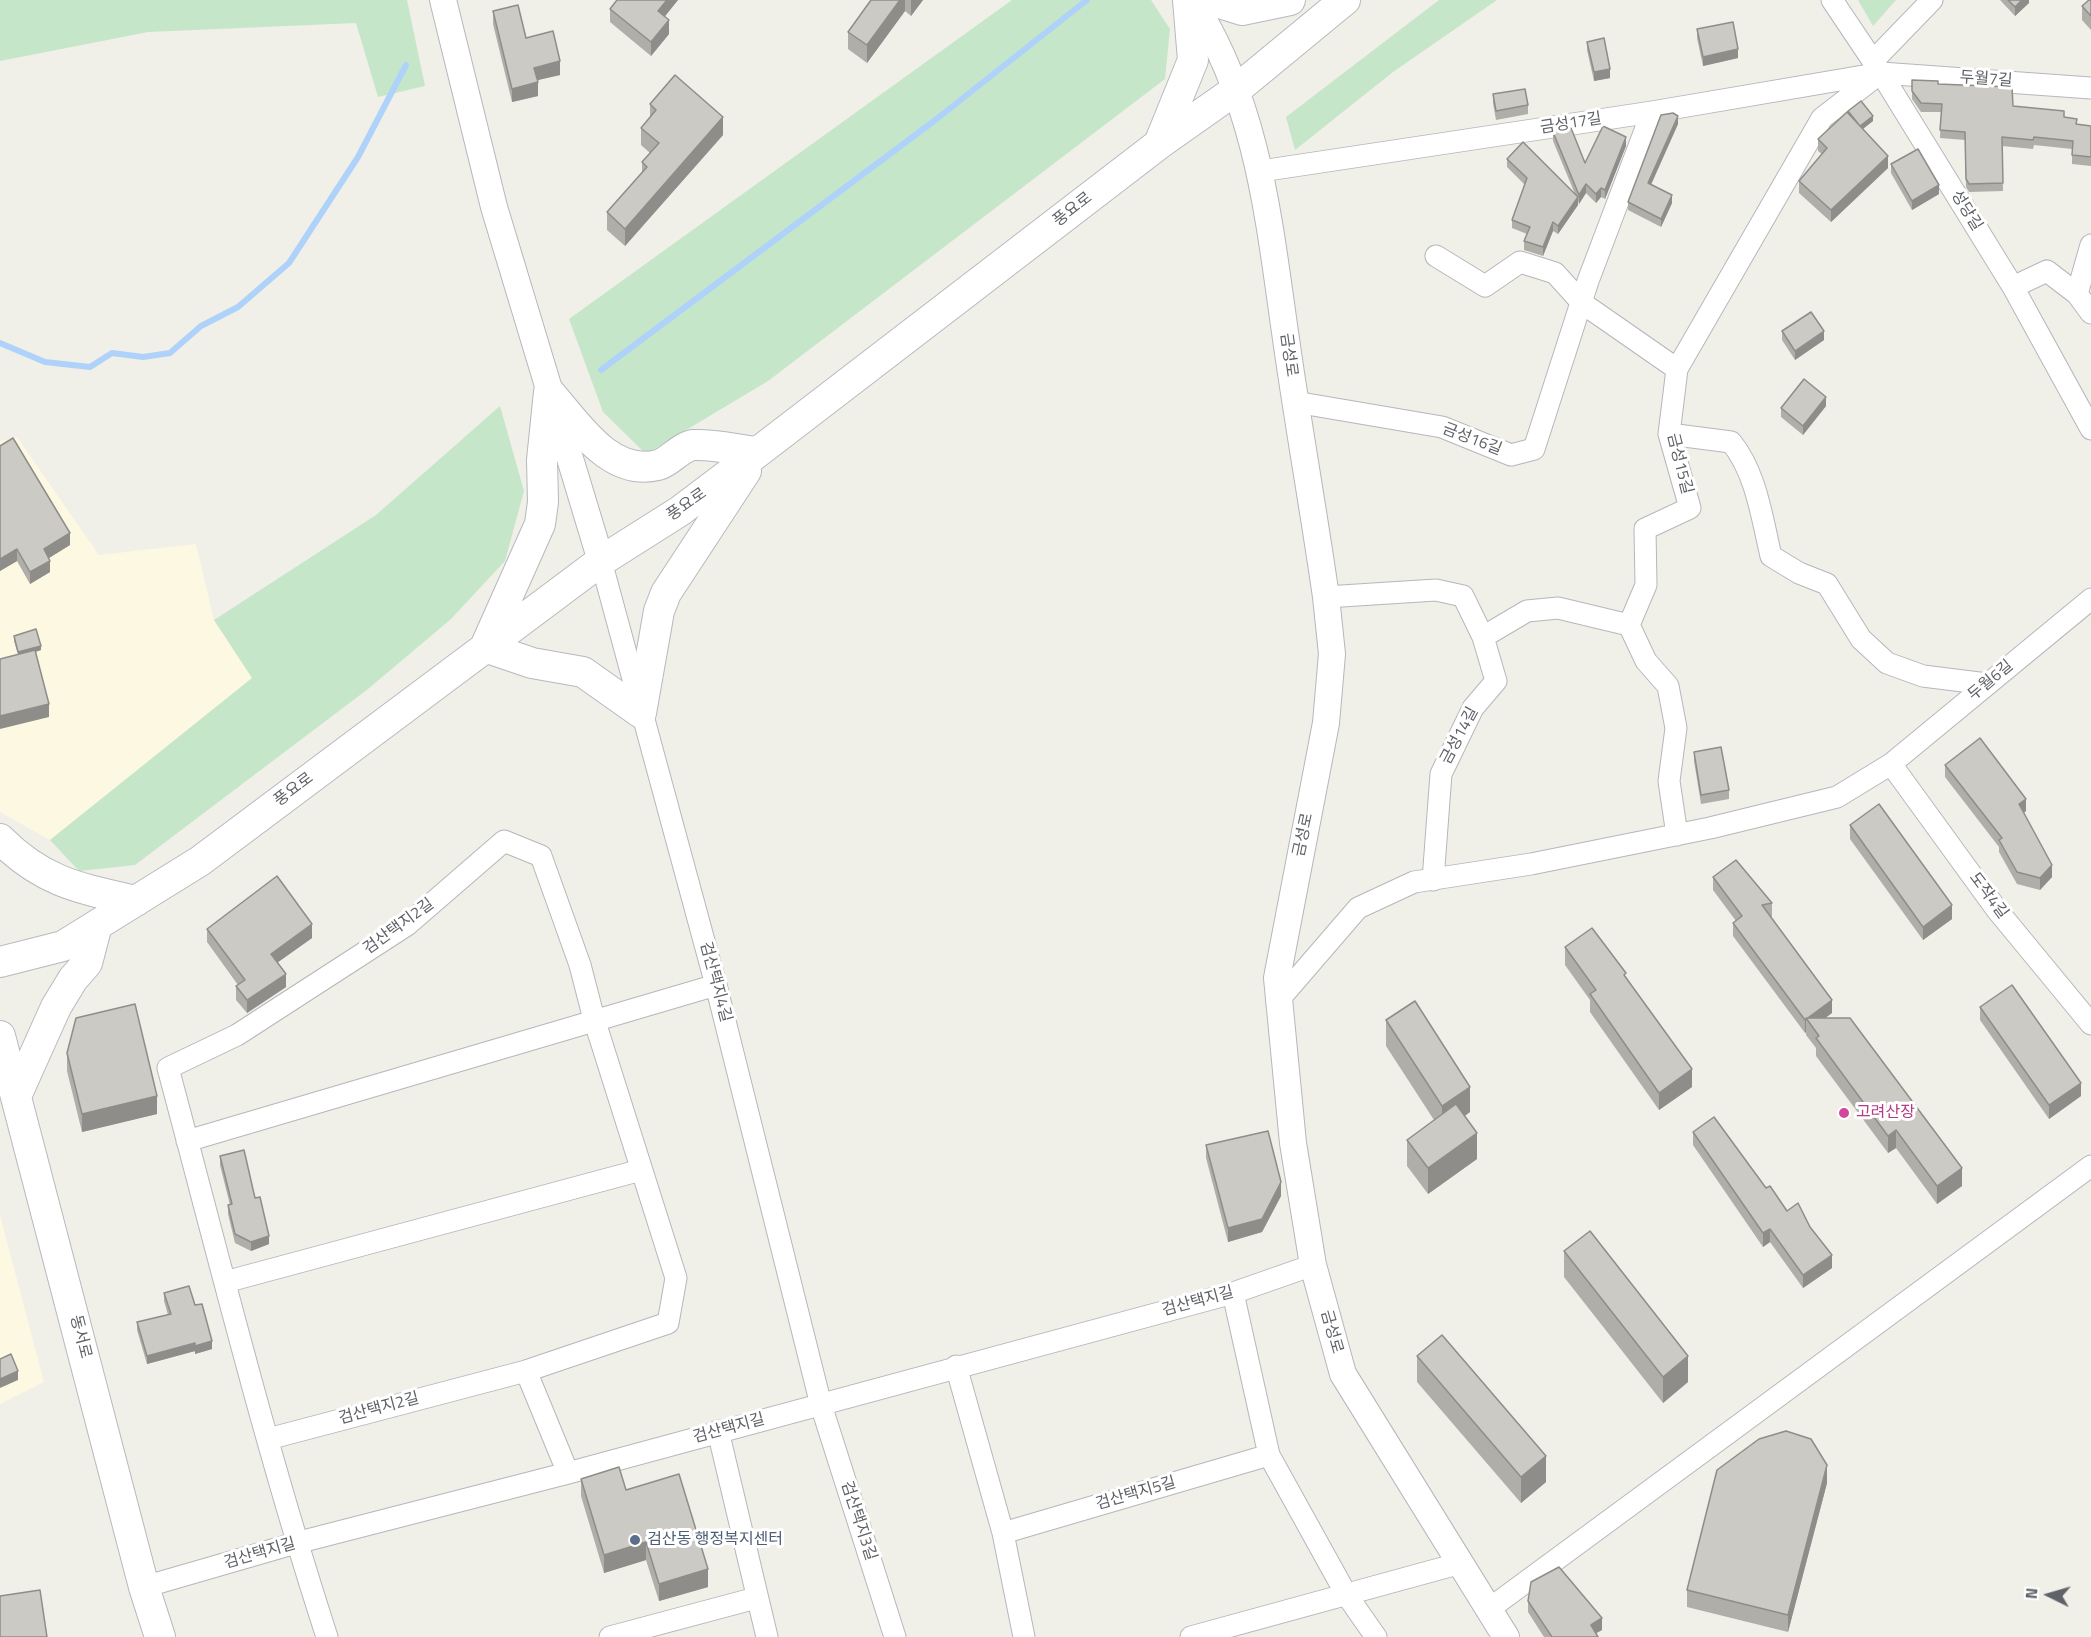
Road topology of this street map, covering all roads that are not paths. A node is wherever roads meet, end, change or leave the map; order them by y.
1 (443, 0) edge
2 (1190, 0) edge
3 (1210, 0) edge
4 (1290, 0) edge
5 (1346, 0) edge
6 (1832, 0) edge
7 (1932, 0) edge
8 (1877, 67) junction
9 (2091, 88) edge
10 (1237, 89) junction
11 (1652, 112) junction
12 (1159, 144) junction
13 (1261, 171) junction
14 (2091, 245) edge
15 (1436, 256) dead end
16 (2013, 287) junction
17 (2077, 294) junction
18 (1581, 303) junction
19 (2091, 313) edge
20 (1677, 369) junction
21 (549, 392) junction
22 (1295, 402) junction
23 (2091, 429) edge
24 (1669, 434) junction
25 (758, 452) junction
26 (601, 561) junction
27 (1326, 597) junction
28 (2091, 599) edge
29 (1629, 625) junction
30 (1483, 637) junction
31 (485, 647) junction
32 (1987, 684) junction
33 (641, 713) junction
34 (1891, 764) junction
35 (1677, 835) junction
36 (0, 839) edge
37 (1433, 880) junction
38 (136, 901) junction
39 (97, 925) junction
40 (0, 962) edge
41 (716, 985) junction
42 (1277, 1002) junction
43 (594, 1019) junction
44 (2091, 1024) edge
45 (0, 1036) edge
46 (13, 1096) edge
47 (187, 1141) junction
48 (2091, 1166) edge
49 (641, 1170) junction
50 (1313, 1265) junction
51 (225, 1282) junction
52 (1233, 1293) junction
53 (956, 1366) junction
54 (526, 1371) junction
55 (820, 1405) junction
56 (718, 1431) junction
57 (268, 1439) junction
58 (1269, 1455) junction
59 (568, 1473) junction
60 (1003, 1533) junction
61 (296, 1543) junction
62 (1461, 1563) junction
63 (144, 1587) junction
64 (1346, 1594) junction
65 (756, 1598) junction
66 (1489, 1609) junction
67 (160, 1637) edge
68 (327, 1637) edge
69 (610, 1637) edge
70 (767, 1637) edge
71 (895, 1637) edge
72 (1024, 1637) edge
73 (1191, 1637) edge
74 (1376, 1637) edge
75 (1506, 1637) edge

1 - 21 street
2 - 10 street, 금성로
2 - 12 main road
3 - 4 main road
5 - 10 main road, 풍요로
6 - 8 street, 성당길
7 - 8 street, 금성15길
8 - 9 street, 두월7길
8 - 11 street, 금성17길
8 - 16 street, 성당길
8 - 20 street, 금성15길
10 - 12 main road, 풍요로
10 - 13 street, 금성로
11 - 13 street, 금성17길
11 - 18 street, 금성16길
12 - 25 main road, 풍요로
13 - 22 street, 금성로
14 - 17 street
15 - 18 street
16 - 17 street
16 - 23 street, 성당길
17 - 19 street
18 - 20 street
18 - 22 street, 금성16길
20 - 24 street, 금성15길
21 - 25 main road
21 - 26 street
21 - 31 main road
22 - 27 street, 금성로
24 - 29 street, 금성15길
24 - 32 street
25 - 26 main road, 풍요로
25 - 33 main road
26 - 31 main road, 풍요로
26 - 33 street, 검산택지4길
27 - 30 street
27 - 42 street, 금성로
28 - 32 street, 두월6길
29 - 30 street
29 - 35 street
30 - 37 street, 금성14길
31 - 33 main road
31 - 38 main road, 풍요로
32 - 34 street, 두월6길
33 - 41 street, 검산택지4길
34 - 35 street
34 - 44 street, 도작4길
35 - 37 street
36 - 38 main road
37 - 42 street
38 - 39 main road, 풍요로
39 - 40 main road, 풍요로
39 - 46 main road
41 - 43 street
41 - 55 street, 검산택지4길
42 - 50 street, 금성로
43 - 47 street
43 - 47 street, 검산택지2길
43 - 49 street, 검산택지2길
45 - 46 main road, 동서로
46 - 63 main road, 동서로
47 - 51 street, 검산택지2길
48 - 66 street
49 - 51 street
49 - 54 street, 검산택지2길
50 - 52 street, 검산택지길
50 - 62 street, 금성로
51 - 57 street, 검산택지2길
52 - 53 street, 검산택지길
52 - 58 street
53 - 55 street, 검산택지길
53 - 60 street
54 - 57 street, 검산택지2길
54 - 59 street
55 - 56 street, 검산택지길
55 - 71 street, 검산택지3길
56 - 59 street, 검산택지길
56 - 65 street
57 - 61 street, 검산택지2길
58 - 60 street, 검산택지5길
58 - 64 street
59 - 61 street, 검산택지길
60 - 72 street
61 - 63 street, 검산택지길
61 - 68 street, 검산택지2길
62 - 64 street
62 - 66 street, 금성로
63 - 67 main road, 동서로
64 - 73 street
64 - 74 street
65 - 69 street
65 - 70 street
66 - 75 street, 금성로

